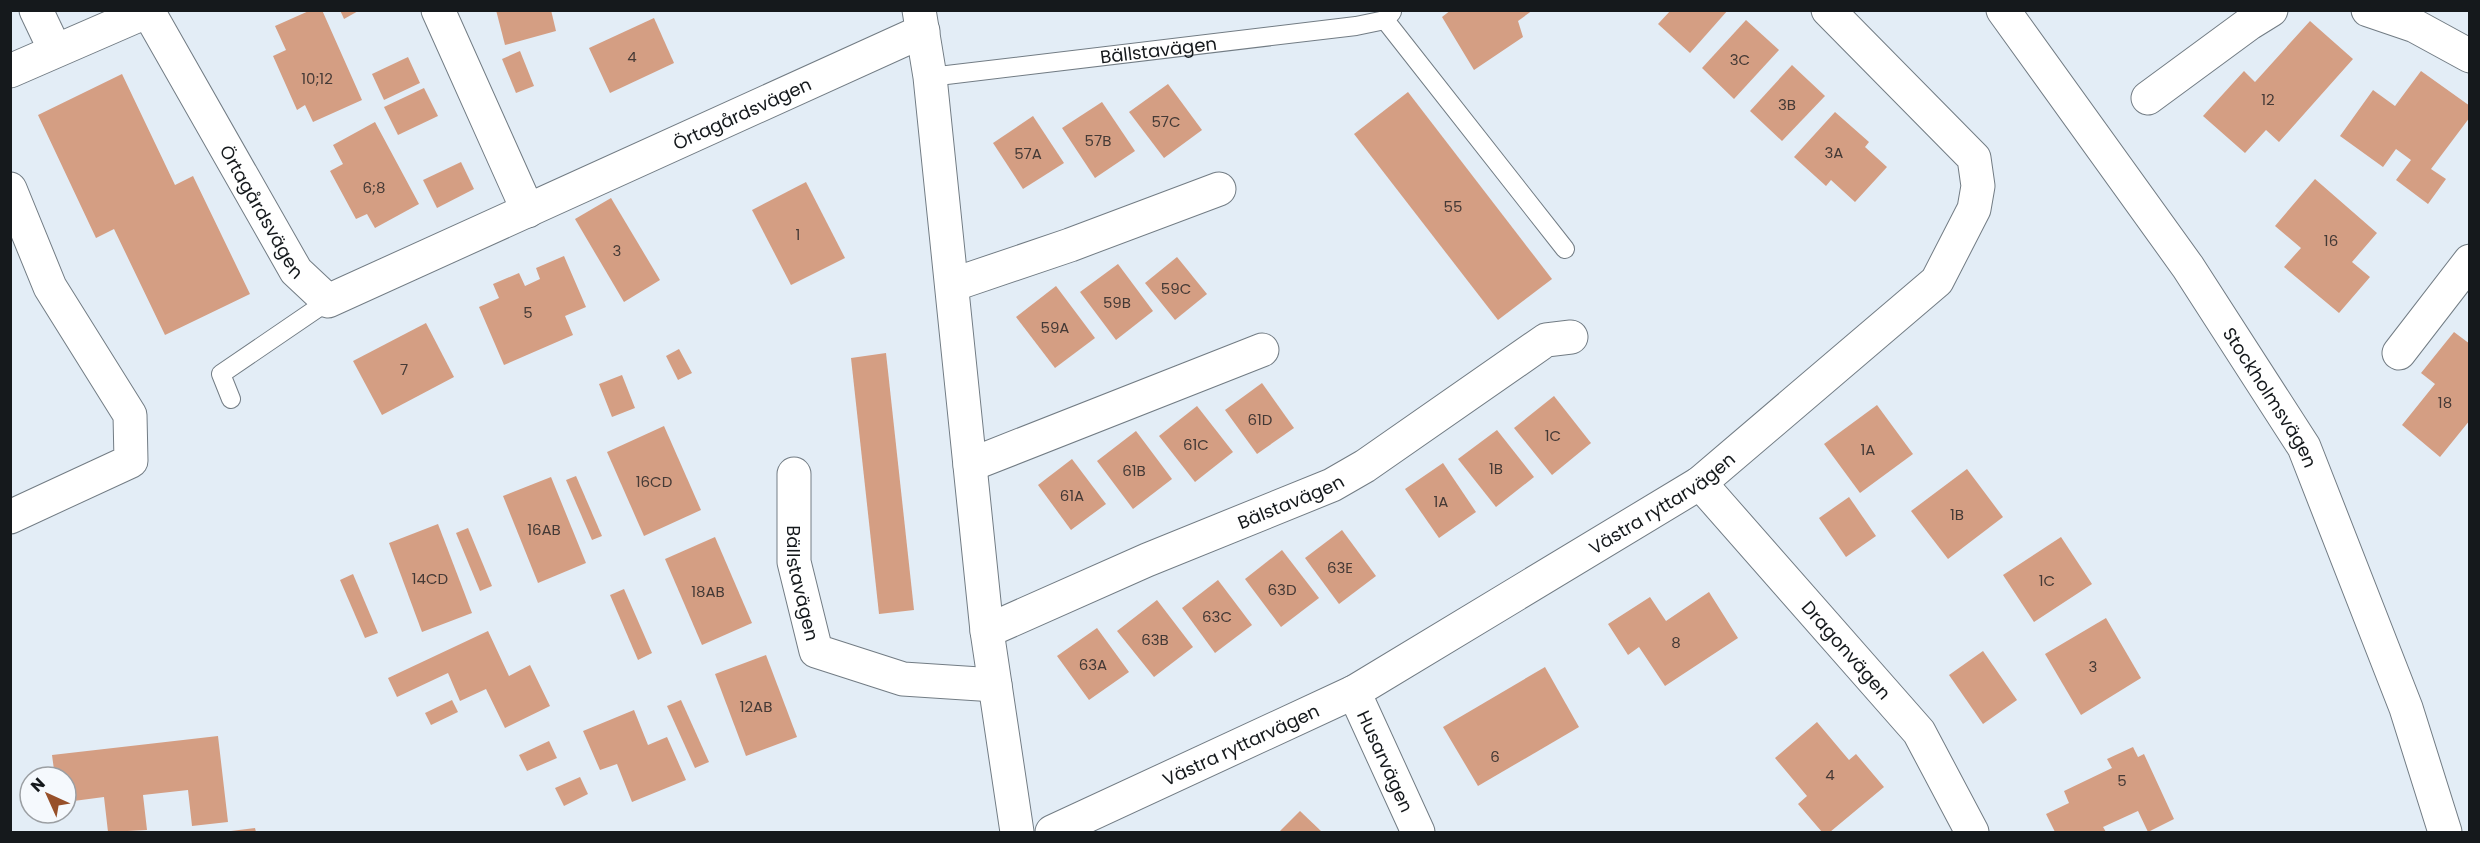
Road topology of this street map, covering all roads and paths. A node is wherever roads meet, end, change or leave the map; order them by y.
1 (36, 10) edge
2 (438, 10) edge
3 (1828, 10) edge
4 (2003, 10) edge
5 (2271, 10) edge
6 (2368, 10) edge
7 (1389, 15) edge
8 (921, 21) edge
9 (55, 50) junction
10 (2469, 56) edge
11 (10, 70) edge
12 (930, 77) junction
13 (2148, 98) dead end
14 (10, 189) edge
15 (1219, 189) dead end
16 (528, 211) junction
17 (1565, 249) dead end
18 (2469, 261) edge
19 (952, 285) junction
20 (328, 301) junction
21 (1571, 337) dead end
22 (1262, 350) dead end
23 (2399, 353) dead end
24 (231, 399) dead end
25 (970, 465) junction
26 (794, 474) dead end
27 (1700, 483) junction
28 (10, 517) edge
29 (987, 631) junction
30 (995, 685) junction
31 (1354, 692) junction
32 (1017, 832) edge
33 (1052, 832) edge
34 (1418, 832) edge
35 (1972, 832) edge
36 (2445, 832) edge

1 - 9 street
2 - 16 street
3 - 27 street, Västra ryttarvägen
4 - 36 street, Stockholmsvägen
5 - 13 street
6 - 10 street
7 - 12 lane, Bällstavägen
7 - 17 lane, Bällstavägen
8 - 12 street
8 - 16 street, Örtagårdsvägen
9 - 11 street, Örtagårdsvägen
9 - 20 street, Örtagårdsvägen
12 - 19 street
14 - 28 street
15 - 19 street
16 - 20 street, Örtagårdsvägen
18 - 23 street
19 - 25 street
20 - 24 lane
21 - 29 street, Bälstavägen
22 - 25 street
25 - 29 street
26 - 30 street, Bällstavägen
27 - 31 street, Västra ryttarvägen
27 - 35 street, Dragonvägen
29 - 30 street
30 - 32 street
31 - 33 street, Västra ryttarvägen
31 - 34 street, Husarvägen

